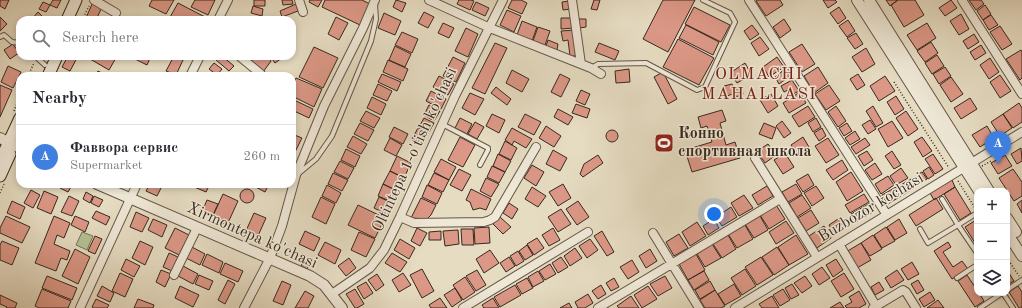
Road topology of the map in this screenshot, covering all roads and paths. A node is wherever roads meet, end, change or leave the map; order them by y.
1 (76, 0) edge
2 (84, 0) edge
3 (93, 0) edge
4 (228, 0) edge
5 (299, 0) edge
6 (429, 0) edge
7 (503, 0) edge
8 (572, 0) edge
9 (703, 0) edge
10 (749, 0) edge
11 (857, 0) edge
12 (869, 0) edge
13 (962, 0) edge
14 (375, 1) edge
15 (303, 12) dead end
16 (116, 13) dead end
17 (69, 16) edge
18 (77, 16) edge
19 (84, 16) edge
20 (220, 16) edge
21 (490, 28) junction
22 (0, 37) edge
23 (16, 42) edge
24 (34, 60) edge
25 (47, 60) edge
26 (55, 60) edge
27 (198, 60) edge
28 (244, 60) edge
29 (581, 64) junction
30 (591, 68) junction
31 (30, 72) edge
32 (42, 72) edge
33 (50, 72) edge
34 (192, 72) edge
35 (259, 72) edge
36 (601, 74) dead end
37 (894, 82) dead end
38 (1022, 94) edge
39 (441, 124) junction
40 (16, 130) edge
41 (1022, 132) edge
42 (11, 144) edge
43 (536, 146) dead end
44 (755, 158) dead end
45 (995, 158) dead end
46 (0, 161) edge
47 (480, 165) dead end
48 (971, 166) junction
49 (950, 170) dead end
50 (296, 175) joint
51 (0, 176) edge
52 (958, 181) dead end
53 (106, 188) edge
54 (135, 188) edge
55 (292, 188) edge
56 (978, 188) edge
57 (987, 188) edge
58 (129, 199) junction
59 (780, 199) junction
60 (942, 199) dead end
61 (974, 207) edge
62 (974, 214) edge
63 (887, 215) junction
64 (400, 217) junction
65 (1010, 224) edge
66 (958, 225) junction
67 (197, 228) junction
68 (920, 229) dead end
69 (588, 232) dead end
70 (653, 233) dead end
71 (1016, 235) edge
72 (838, 244) junction
73 (974, 249) edge
74 (1022, 256) edge
75 (817, 257) junction
76 (270, 258) junction
77 (1008, 260) edge
78 (672, 264) junction
79 (974, 267) edge
80 (174, 275) dead end
81 (957, 278) dead end
82 (1022, 280) edge
83 (1010, 288) edge
84 (332, 294) junction
85 (998, 296) edge
86 (1005, 296) edge
87 (874, 307) edge
88 (80, 308) edge
89 (244, 308) edge
90 (342, 308) edge
91 (463, 308) edge
92 (598, 308) edge
93 (699, 308) edge
94 (735, 308) edge
95 (916, 308) edge
96 (980, 308) edge
97 (1013, 308) edge

1 - 17 main road
2 - 18 main road
3 - 16 street
3 - 19 path
4 - 20 street
5 - 15 street
6 - 21 street
7 - 21 street, Oltintepa 1-o'tish ko'chasi
8 - 29 street
9 - 30 lane
10 - 63 street
11 - 48 street
12 - 48 street
13 - 38 street
14 - 50 street
14 - 50 lane
21 - 29 street
21 - 39 street, Oltintepa 1-o'tish ko'chasi
22 - 23 lane
24 - 31 path
25 - 32 main road
26 - 33 main road
27 - 34 street
28 - 35 street
29 - 30 street
30 - 36 street
37 - 49 path
39 - 47 lane
39 - 64 street, Oltintepa 1-o'tish ko'chasi
40 - 42 main road
41 - 48 street, Buzbozor kochasi
42 - 46 main road
42 - 51 main road
43 - 64 street
44 - 59 street
45 - 48 path
48 - 56 street
48 - 57 street
48 - 63 street, Buzbozor kochasi
52 - 61 path
53 - 58 street, Xirmontepa ko'chasi
54 - 58 street
55 - 76 street
58 - 67 street, Xirmontepa ko'chasi
58 - 88 street
59 - 75 street
59 - 78 street
60 - 66 lane
62 - 66 lane
63 - 72 street, Buzbozor kochasi
64 - 84 street, Oltintepa 1-o'tish ko'chasi
65 - 71 street
66 - 68 lane
66 - 73 lane
67 - 76 street, Xirmontepa ko'chasi
67 - 80 street
69 - 91 street
70 - 78 street
71 - 74 street
72 - 75 street, Buzbozor kochasi
72 - 87 street
75 - 94 street, Buzbozor kochasi
76 - 84 street, Xirmontepa ko'chasi
76 - 89 street
77 - 82 path
78 - 92 street
78 - 93 street
79 - 81 lane
82 - 83 lane
84 - 90 street, Xirmontepa ko'chasi
85 - 96 lane
86 - 97 lane
87 - 95 street

